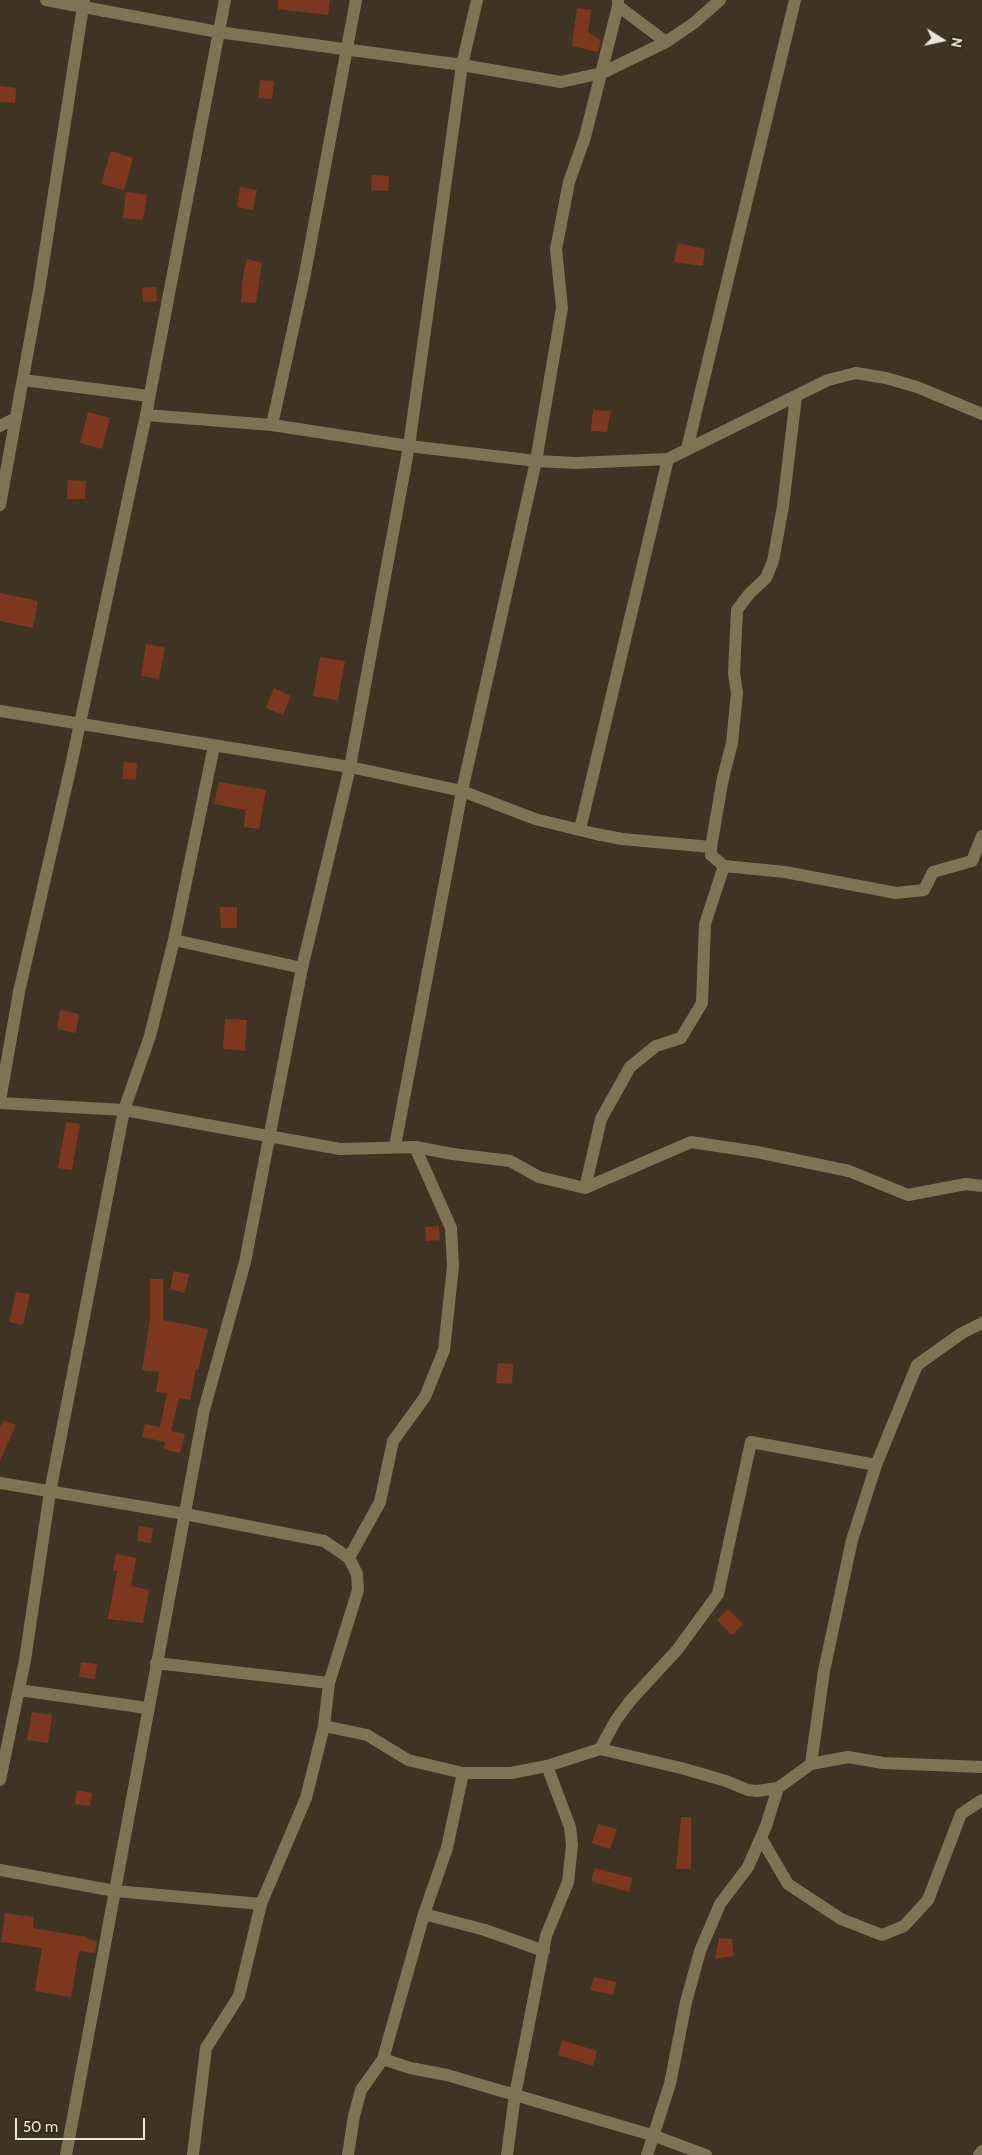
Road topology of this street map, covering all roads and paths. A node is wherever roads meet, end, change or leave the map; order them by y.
1 (46, 0) edge
2 (225, 0) edge
3 (356, 0) edge
4 (477, 0) edge
5 (720, 0) edge
6 (795, 0) edge
7 (84, 3) edge
8 (618, 3) edge
9 (218, 32) junction
10 (666, 42) junction
11 (347, 51) junction
12 (462, 65) junction
13 (602, 73) junction
14 (23, 380) junction
15 (149, 396) junction
16 (796, 396) junction
17 (982, 414) edge
18 (146, 415) junction
19 (16, 418) junction
20 (272, 425) junction
21 (0, 426) edge
22 (409, 446) junction
23 (687, 450) junction
24 (668, 459) junction
25 (536, 461) junction
26 (0, 505) edge
27 (0, 711) edge
28 (80, 723) junction
29 (214, 746) junction
30 (350, 767) junction
31 (462, 792) junction
32 (580, 830) junction
33 (982, 836) edge
34 (711, 847) junction
35 (724, 866) junction
36 (174, 940) junction
37 (302, 968) junction
38 (0, 1102) edge
39 (124, 1110) junction
40 (268, 1136) junction
41 (395, 1146) junction
42 (415, 1147) junction
43 (982, 1186) edge
44 (585, 1188) junction
45 (982, 1323) edge
46 (876, 1465) junction
47 (0, 1483) edge
48 (50, 1492) junction
49 (185, 1514) junction
50 (349, 1558) junction
51 (156, 1663) junction
52 (329, 1683) junction
53 (19, 1690) junction
54 (147, 1708) junction
55 (324, 1726) junction
56 (5, 1734) edge
57 (600, 1749) junction
58 (811, 1764) junction
59 (547, 1766) junction
60 (982, 1767) edge
61 (463, 1773) junction
62 (0, 1780) edge
63 (778, 1788) junction
64 (982, 1800) edge
65 (761, 1838) junction
66 (0, 1870) edge
67 (115, 1892) junction
68 (261, 1904) junction
69 (424, 1914) junction
70 (544, 1951) junction
71 (383, 2059) junction
72 (515, 2095) junction
73 (655, 2136) junction
74 (982, 2151) edge
75 (66, 2155) edge
76 (193, 2155) edge
77 (348, 2155) edge
78 (506, 2155) edge
79 (647, 2155) edge
80 (706, 2155) edge
81 (979, 2155) edge

1 - 7 street
2 - 9 street
3 - 11 street
4 - 12 street
5 - 10 street
6 - 23 street
7 - 9 street
7 - 14 street
8 - 10 street
8 - 13 street
9 - 11 street
9 - 15 street
10 - 13 street
11 - 12 street
11 - 20 street
12 - 13 street
12 - 22 street
13 - 25 street
14 - 15 street
14 - 19 street
15 - 18 street
16 - 17 street
16 - 23 street
16 - 34 street
18 - 20 street
18 - 28 street
19 - 21 street
19 - 26 street
20 - 22 street
22 - 25 street
22 - 30 street
23 - 24 street
24 - 25 street
24 - 32 street
25 - 31 street
27 - 28 street
28 - 29 street
28 - 38 street
29 - 30 street
29 - 36 street
30 - 31 street
30 - 37 street
31 - 32 street
31 - 41 street
32 - 34 street
33 - 35 street
34 - 35 street
35 - 44 street
36 - 37 street
36 - 39 street
37 - 40 street
38 - 39 street
39 - 40 street
39 - 48 street
40 - 41 street
40 - 49 street
41 - 42 street
42 - 44 street
42 - 50 street
43 - 44 street
45 - 46 street
46 - 57 street
46 - 58 street
47 - 48 street
48 - 49 street
48 - 53 street
49 - 50 street
49 - 51 street
50 - 52 street
51 - 52 street
51 - 54 street
52 - 55 street
53 - 54 street
53 - 56 street
54 - 67 street
55 - 61 street
55 - 68 street
56 - 62 street
57 - 59 street
57 - 63 street
58 - 60 street
58 - 63 street
59 - 61 street
59 - 70 street
61 - 69 street
63 - 65 street
64 - 65 street
65 - 73 street
66 - 67 street
67 - 68 street
67 - 75 street
68 - 76 street
69 - 70 street
69 - 71 street
70 - 72 street
71 - 72 street
71 - 77 street
72 - 73 street
72 - 78 street
73 - 79 street
73 - 80 street
74 - 81 street

